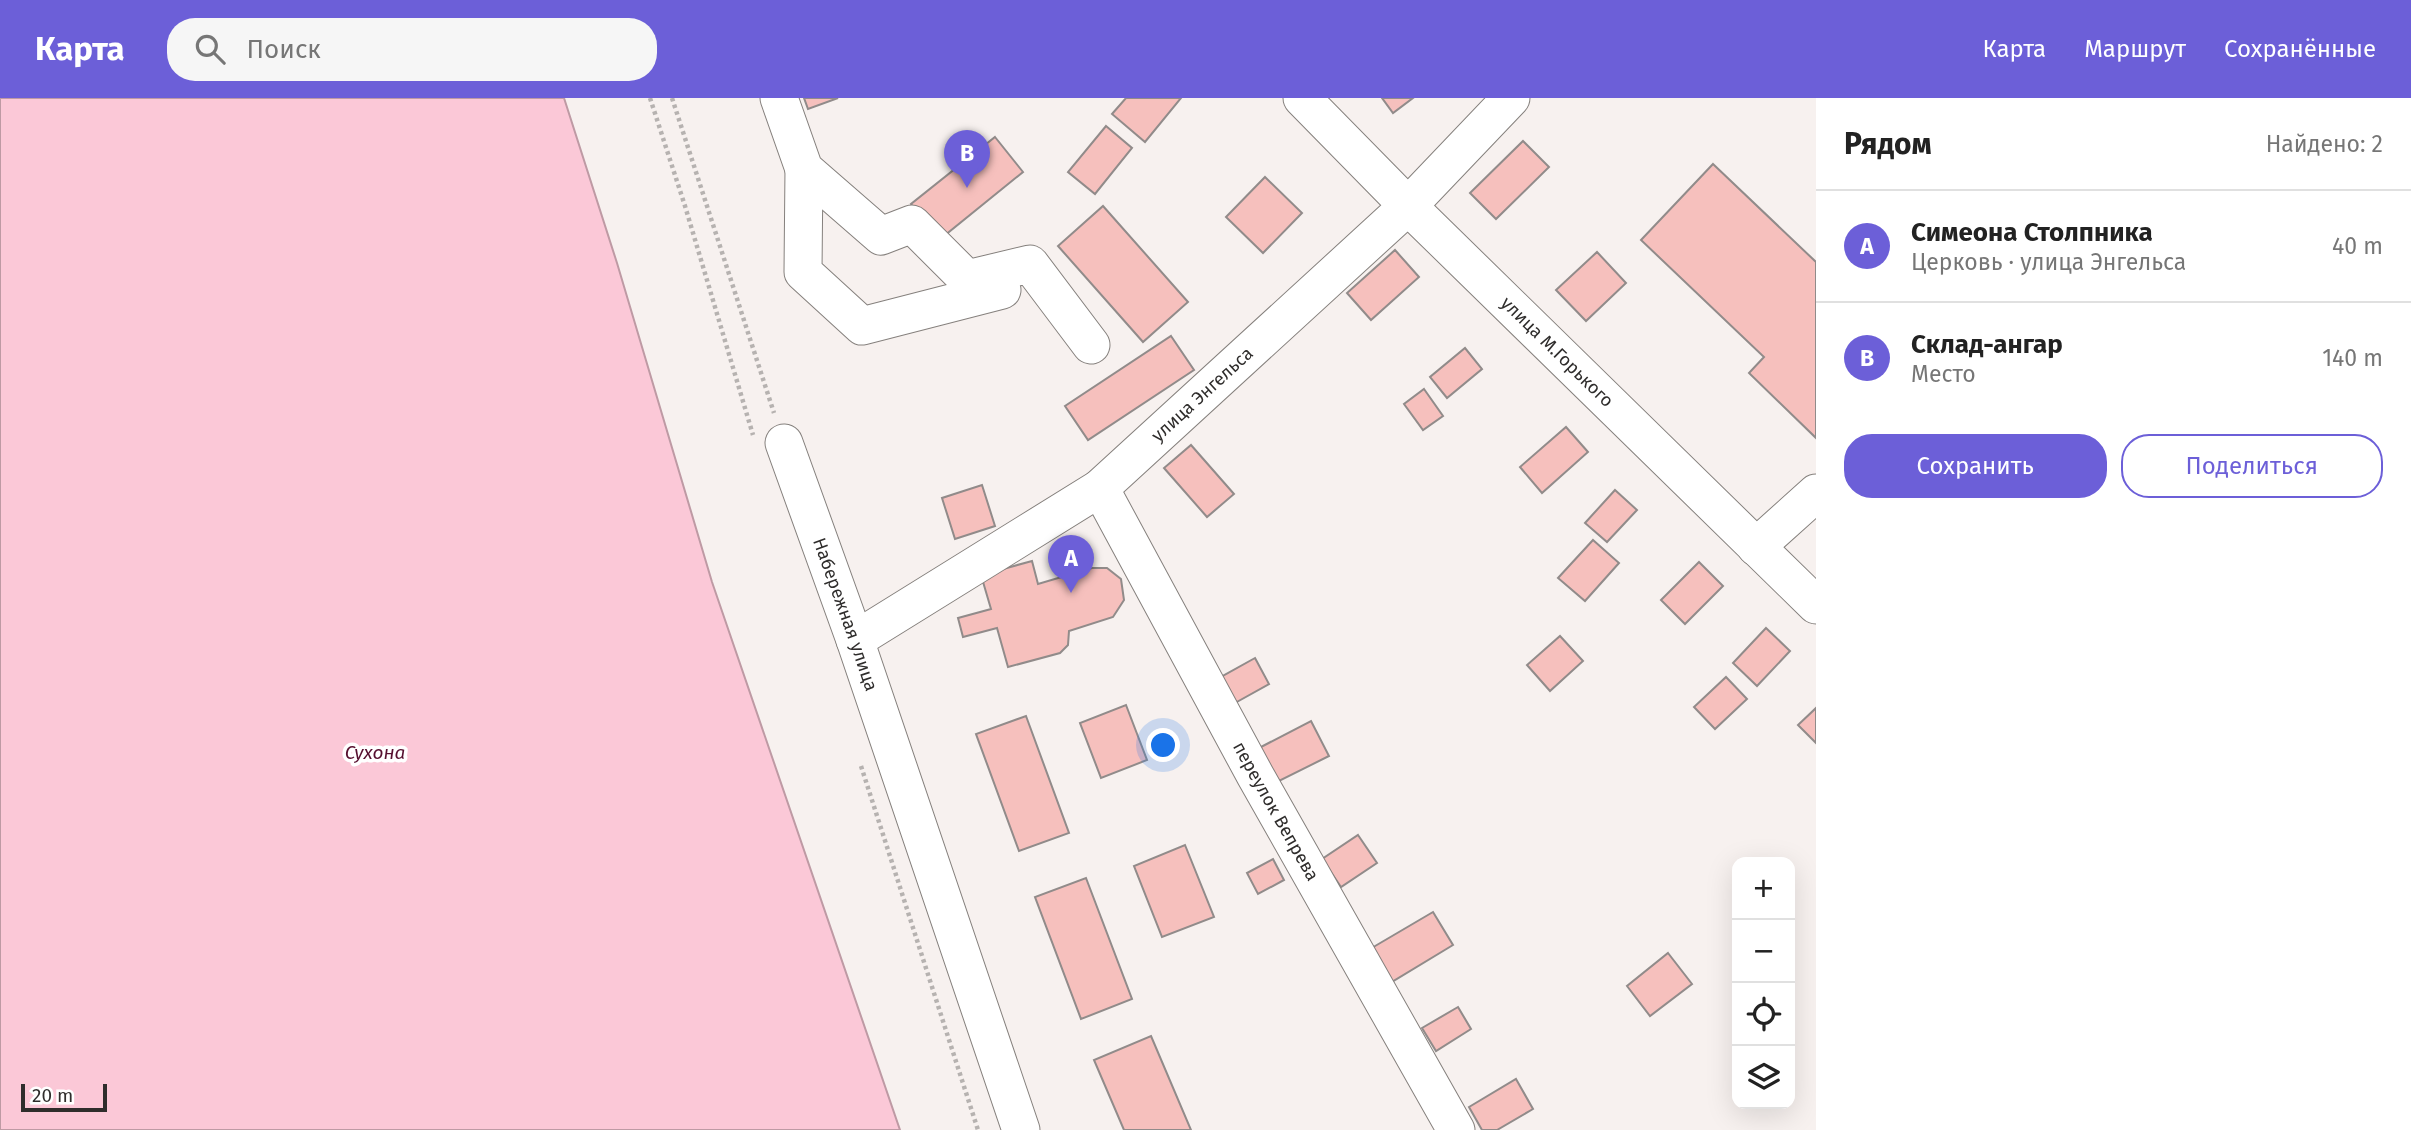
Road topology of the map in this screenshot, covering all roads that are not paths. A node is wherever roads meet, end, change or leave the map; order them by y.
1 (779, 98) edge
2 (1301, 98) edge
3 (1511, 98) edge
4 (804, 169) junction
5 (1408, 206) junction
6 (1041, 279) junction
7 (1091, 345) dead end
8 (784, 443) road end
9 (1100, 488) junction
10 (1816, 493) edge
11 (1756, 547) junction
12 (1816, 606) edge
13 (855, 640) junction
14 (1021, 1130) edge
15 (1456, 1130) edge

1 - 4 street
2 - 5 street, улица М.Горького
3 - 5 street, улица Энгельса
4 - 6 street
4 - 6 street
5 - 9 street, улица Энгельса
5 - 11 street, улица М.Горького
6 - 7 street
8 - 13 street, Набережная улица
9 - 13 street, улица Энгельса
9 - 15 street, переулок Вепрева
10 - 11 street
11 - 12 street, улица М.Горького
13 - 14 street, Набережная улица

